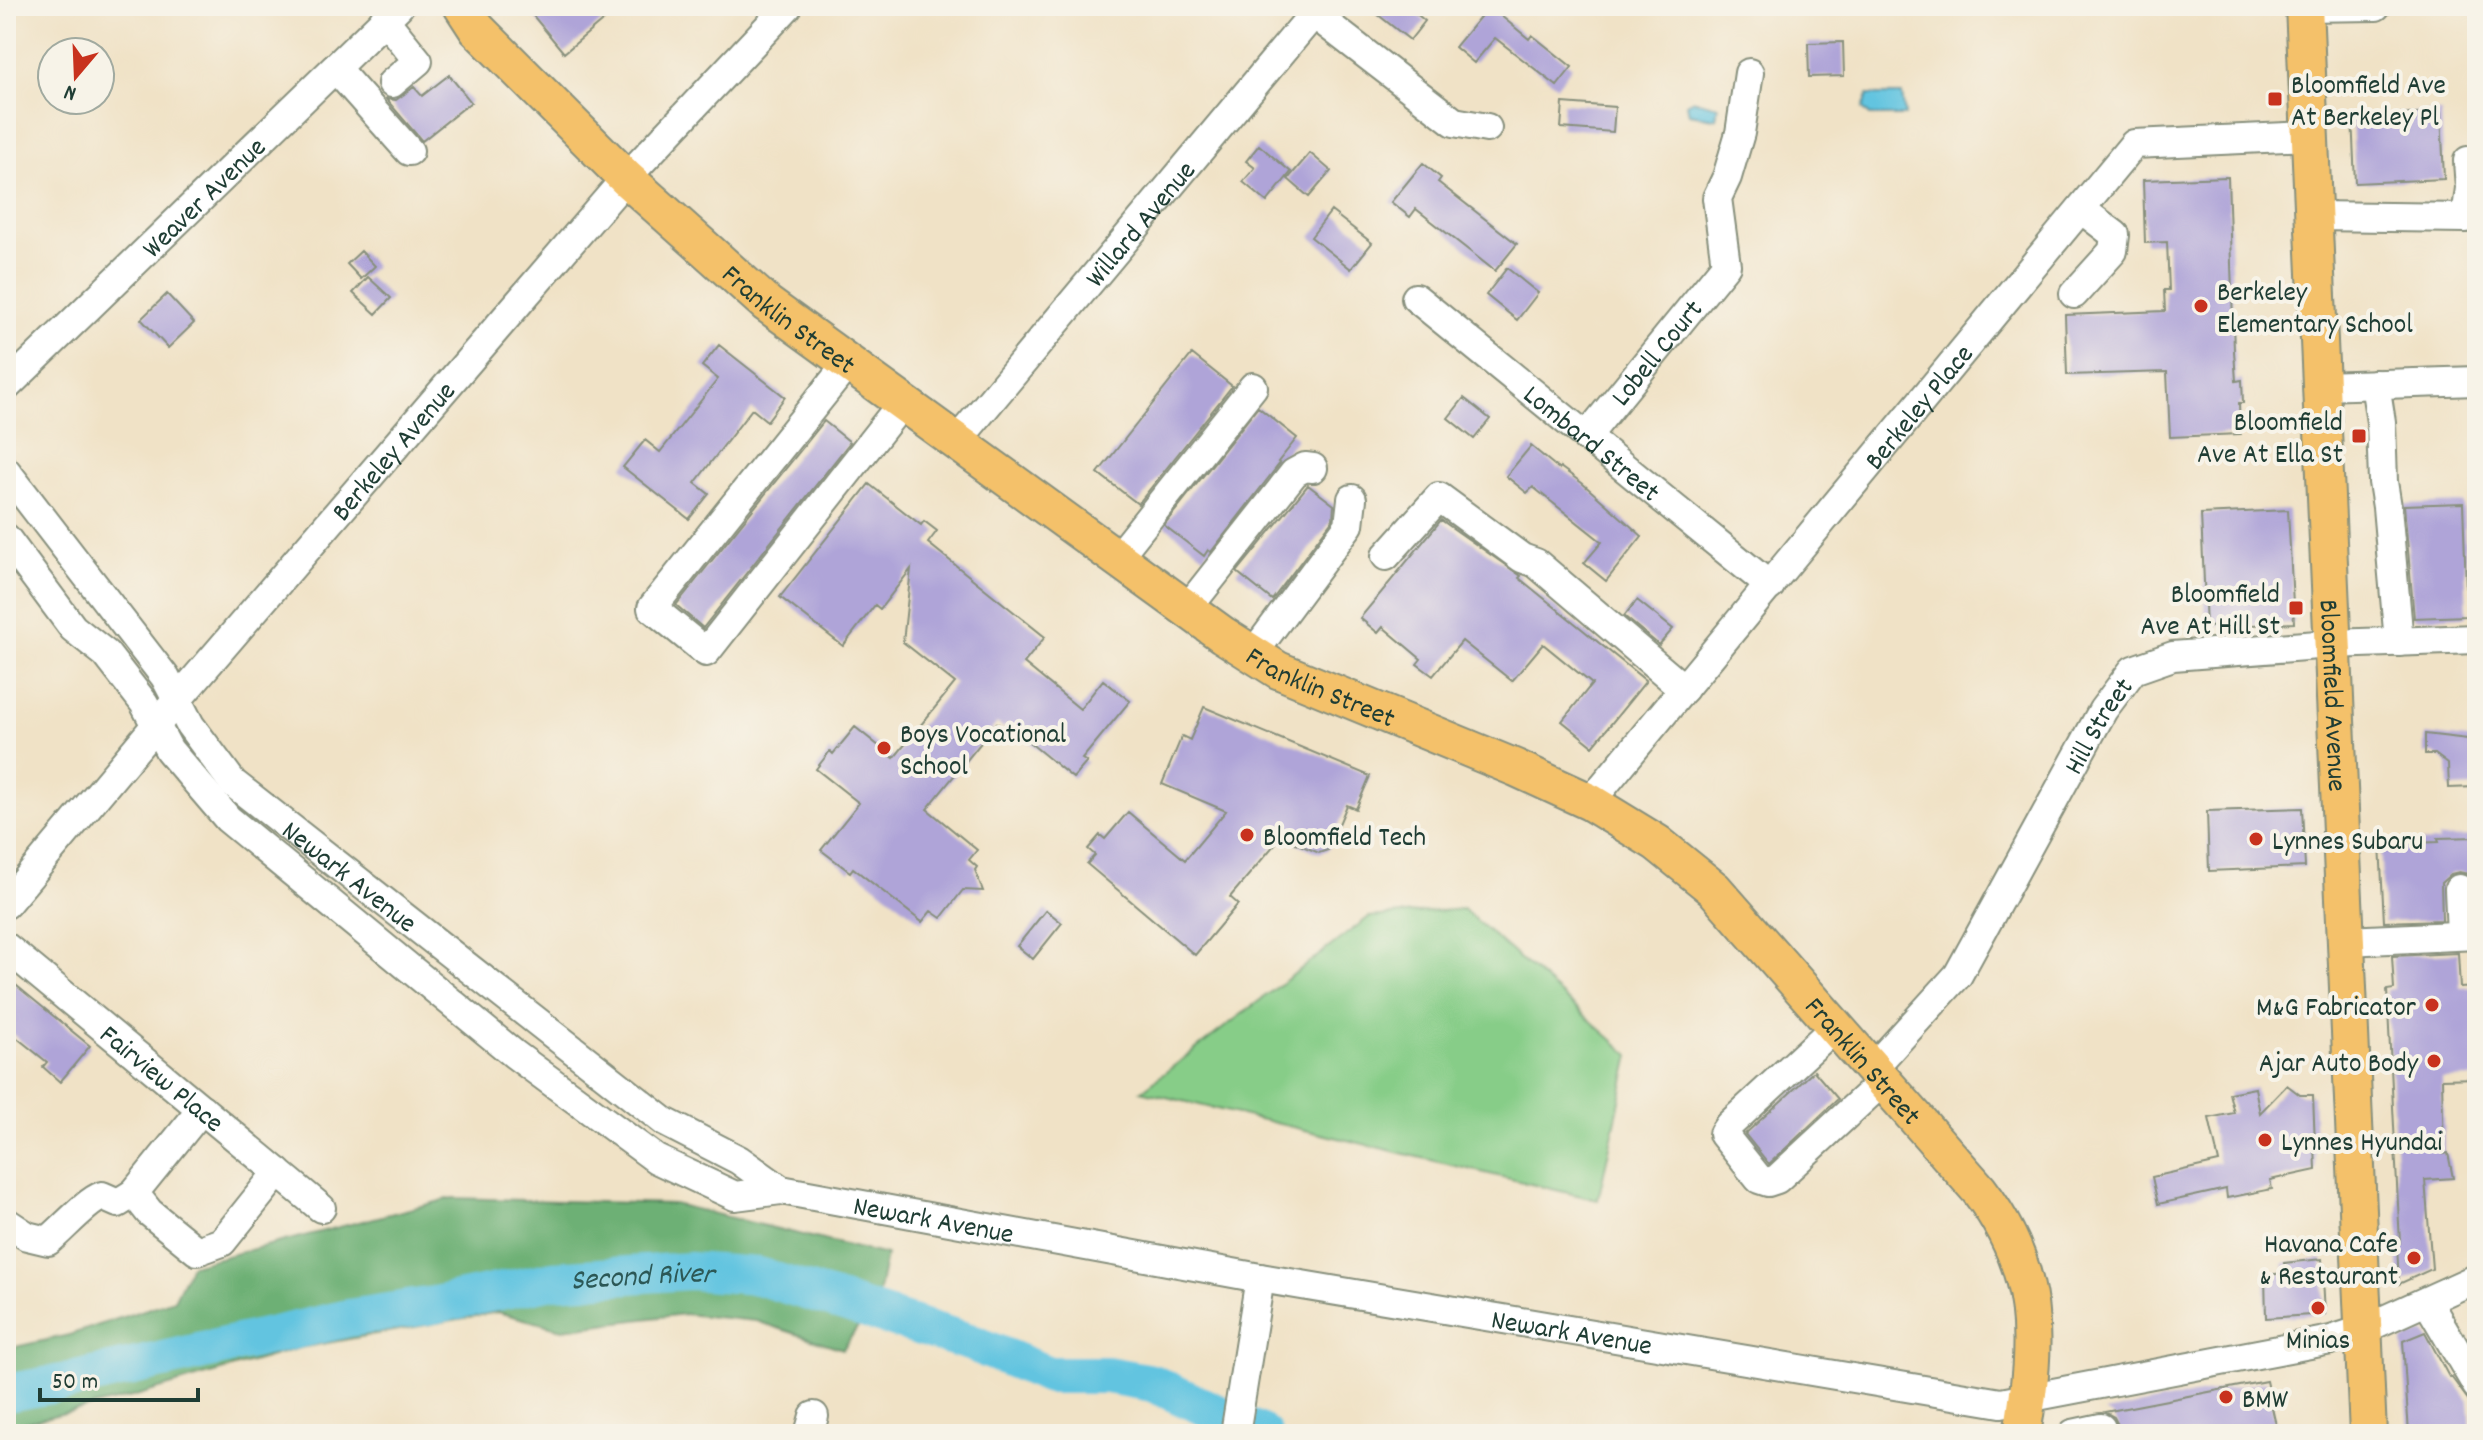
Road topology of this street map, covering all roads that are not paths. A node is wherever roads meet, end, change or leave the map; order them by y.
1 (462, 6) edge
2 (788, 6) edge
3 (2304, 6) edge
4 (2376, 6) edge
5 (1317, 10) edge
6 (392, 13) edge
7 (336, 69) junction
8 (1749, 73) dead end
9 (392, 83) dead end
10 (1487, 128) dead end
11 (2310, 136) junction
12 (409, 151) dead end
13 (2468, 161) dead end
14 (626, 178) junction
15 (2081, 209) junction
16 (2313, 216) junction
17 (2074, 294) dead end
18 (1416, 298) dead end
19 (849, 362) junction
20 (2477, 381) edge
21 (2375, 384) junction
22 (2321, 386) junction
23 (6, 387) edge
24 (1253, 387) dead end
25 (903, 402) junction
26 (1586, 437) junction
27 (957, 441) junction
28 (1313, 468) dead end
29 (6, 471) edge
30 (1352, 499) dead end
31 (6, 538) edge
32 (1386, 556) dead end
33 (1116, 559) junction
34 (1770, 586) junction
35 (1187, 609) junction
36 (2477, 639) edge
37 (2399, 642) junction
38 (2331, 644) junction
39 (1253, 654) junction
40 (1684, 689) junction
41 (177, 700) junction
42 (157, 726) junction
43 (1590, 802) junction
44 (2459, 889) dead end
45 (6, 904) edge
46 (2469, 935) edge
47 (2346, 941) junction
48 (6, 947) edge
49 (1836, 1026) junction
50 (1878, 1074) junction
51 (202, 1109) junction
52 (278, 1172) junction
53 (781, 1190) junction
54 (134, 1193) junction
55 (321, 1208) dead end
56 (6, 1222) edge
57 (1260, 1278) junction
58 (2477, 1278) edge
59 (2427, 1301) junction
60 (2362, 1330) junction
61 (2477, 1386) edge
62 (2028, 1399) junction
63 (2101, 1428) dead end
64 (1235, 1434) edge
65 (2022, 1434) edge
66 (2073, 1434) edge
67 (2368, 1434) edge

1 - 14 main road, Franklin Street
2 - 14 street, Berkeley Avenue
3 - 4 street
3 - 11 main road, Bloomfield Avenue
5 - 10 street
5 - 27 street, Willard Avenue
6 - 7 street, Weaver Avenue
6 - 9 street
7 - 12 street
7 - 23 street, Weaver Avenue
8 - 26 street, Lobell Court
11 - 15 street, Berkeley Place
11 - 16 main road, Bloomfield Avenue
13 - 16 street
14 - 19 main road, Franklin Street
14 - 41 street, Berkeley Avenue
15 - 17 street
15 - 34 street, Berkeley Place
16 - 22 main road, Bloomfield Avenue
18 - 26 street, Lombard Street
19 - 25 main road, Franklin Street
19 - 25 street
20 - 21 street
21 - 22 street
21 - 37 street
22 - 38 main road, Bloomfield Avenue
24 - 33 street
25 - 27 main road, Franklin Street
26 - 34 street, Lombard Street
27 - 33 main road, Franklin Street
28 - 35 street
29 - 41 street, Newark Avenue
30 - 39 street
31 - 42 street, Newark Avenue
32 - 40 street
33 - 35 main road, Franklin Street
34 - 40 street, Berkeley Place
35 - 39 main road, Franklin Street
36 - 37 street, Hill Street
37 - 38 street, Hill Street
38 - 47 main road, Bloomfield Avenue
38 - 50 street, Hill Street
39 - 43 main road, Franklin Street
40 - 43 street, Berkeley Place
41 - 42 street, Berkeley Avenue
41 - 53 street, Newark Avenue
42 - 45 street, Berkeley Avenue
42 - 53 street, Newark Avenue
43 - 49 main road, Franklin Street
44 - 46 street
46 - 47 street
47 - 60 main road, Bloomfield Avenue
48 - 51 street, Fairview Place
49 - 50 main road, Franklin Street
49 - 50 street, Hill Street
50 - 62 main road, Franklin Street
51 - 52 street, Fairview Place
51 - 54 street
52 - 54 street
52 - 55 street, Fairview Place
53 - 57 street, Newark Avenue
54 - 56 street
57 - 62 street, Newark Avenue
57 - 64 street
58 - 59 street, Newark Avenue
59 - 60 street, Newark Avenue
59 - 61 street
60 - 62 street, Newark Avenue
60 - 67 main road, Bloomfield Avenue
62 - 65 main road, Franklin Street
63 - 66 street

